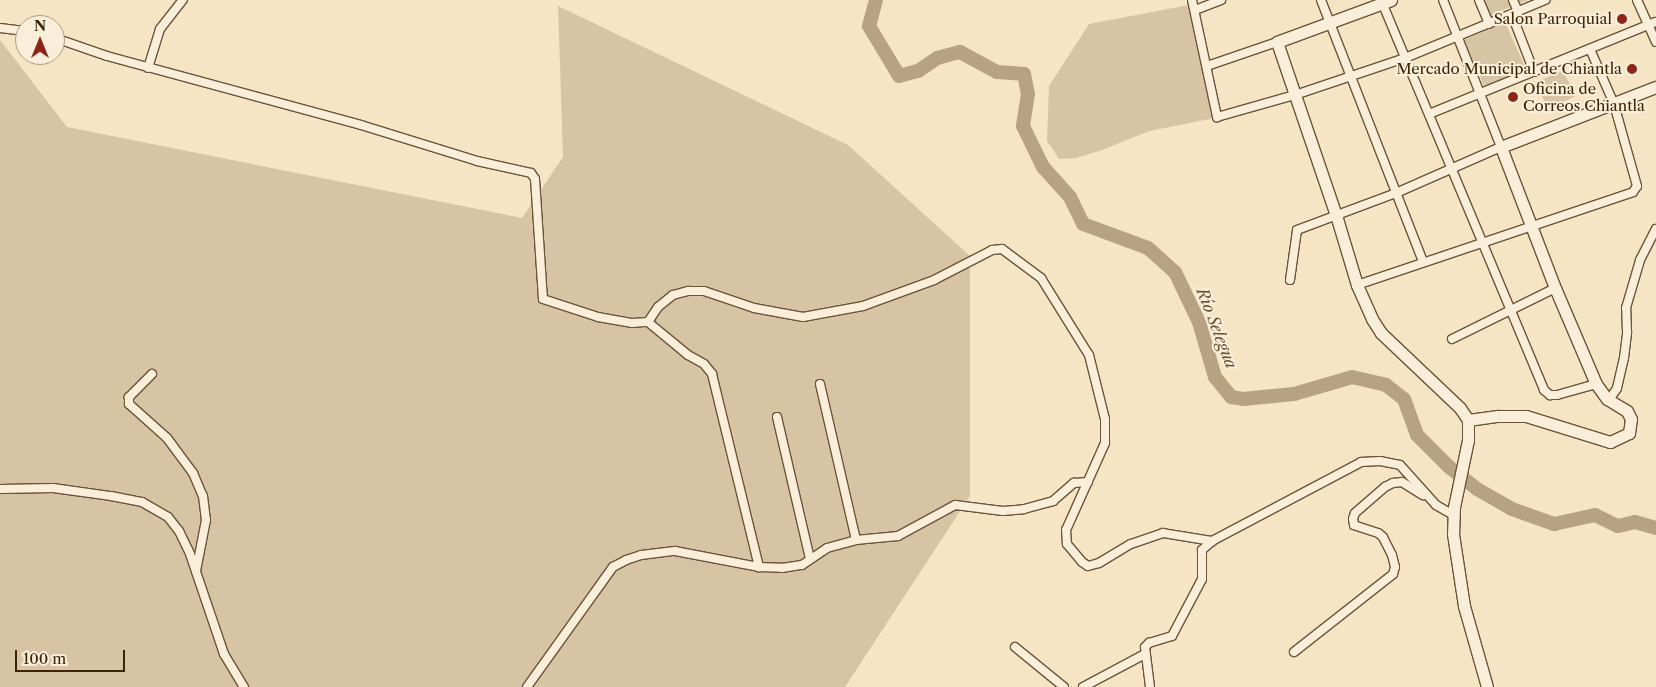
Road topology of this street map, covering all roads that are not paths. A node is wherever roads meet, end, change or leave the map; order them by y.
1 (182, 0) edge
2 (1192, 0) edge
3 (1221, 0) edge
4 (1321, 0) edge
5 (1443, 0) edge
6 (1479, 0) edge
7 (1513, 0) edge
8 (1546, 0) edge
9 (1637, 0) edge
10 (1385, 1) edge
11 (1195, 10) junction
12 (1515, 14) junction
13 (1330, 22) junction
14 (1489, 24) junction
15 (1652, 24) edge
16 (0, 28) edge
17 (15, 30) edge
18 (1457, 38) junction
19 (65, 42) edge
20 (1277, 42) junction
21 (1656, 42) edge
22 (1590, 49) junction
23 (1405, 58) junction
24 (1207, 66) junction
25 (148, 68) junction
26 (1534, 72) junction
27 (1352, 76) junction
28 (1656, 87) edge
29 (1478, 94) junction
30 (1295, 95) junction
31 (1614, 104) junction
32 (1429, 114) junction
33 (1501, 147) junction
34 (1451, 170) junction
35 (1396, 193) junction
36 (1336, 215) junction
37 (1533, 228) junction
38 (1656, 229) edge
39 (1482, 244) junction
40 (1423, 262) junction
41 (1290, 280) dead end
42 (1356, 285) junction
43 (1555, 288) junction
44 (1509, 310) junction
45 (648, 322) junction
46 (1452, 339) dead end
47 (152, 374) dead end
48 (820, 384) dead end
49 (1596, 384) junction
50 (1609, 400) junction
51 (777, 417) dead end
52 (1468, 420) junction
53 (1088, 482) junction
54 (0, 489) edge
55 (1436, 505) junction
56 (1454, 511) junction
57 (856, 540) junction
58 (1212, 541) junction
59 (810, 559) junction
60 (759, 567) junction
61 (196, 574) junction
62 (1015, 648) dead end
63 (1294, 652) dead end
64 (1145, 654) junction
65 (244, 687) edge
66 (527, 687) edge
67 (1064, 687) edge
68 (1083, 687) edge
69 (1150, 687) edge
70 (1487, 687) edge

1 - 25 street
2 - 11 street
3 - 11 street
4 - 13 street
5 - 18 street
6 - 14 street
7 - 12 street
8 - 12 street
9 - 15 street
10 - 13 main road
10 - 23 street
11 - 24 street
12 - 14 street
12 - 26 street
13 - 20 main road
13 - 27 street
14 - 18 street
15 - 21 street
15 - 22 street
16 - 17 street
18 - 23 street
18 - 29 street
19 - 25 street
20 - 24 street
20 - 30 main road
22 - 26 street
22 - 31 street
23 - 27 street
23 - 32 street
24 - 30 street
25 - 45 street
26 - 29 street
27 - 30 street
27 - 35 street
28 - 31 main road
29 - 32 street
29 - 33 street
30 - 36 main road
31 - 33 main road
31 - 37 street
32 - 34 street
33 - 34 street
33 - 37 main road
34 - 35 street
34 - 39 street
35 - 36 street
35 - 40 street
36 - 41 street
36 - 42 main road
37 - 39 street
37 - 43 main road
38 - 50 street
39 - 40 street
39 - 44 street
40 - 42 street
42 - 52 main road
43 - 44 street
43 - 49 main road
44 - 46 street
44 - 49 street
45 - 53 street
45 - 60 street
47 - 61 street
48 - 57 street
49 - 50 main road
50 - 52 main road
51 - 59 street
52 - 56 main road
53 - 57 street
53 - 58 street
54 - 61 street
55 - 56 street
55 - 58 street
55 - 63 street
56 - 70 main road
57 - 59 street
58 - 64 street
59 - 60 street
60 - 66 street
61 - 65 street
62 - 67 street
64 - 68 street
64 - 69 street

